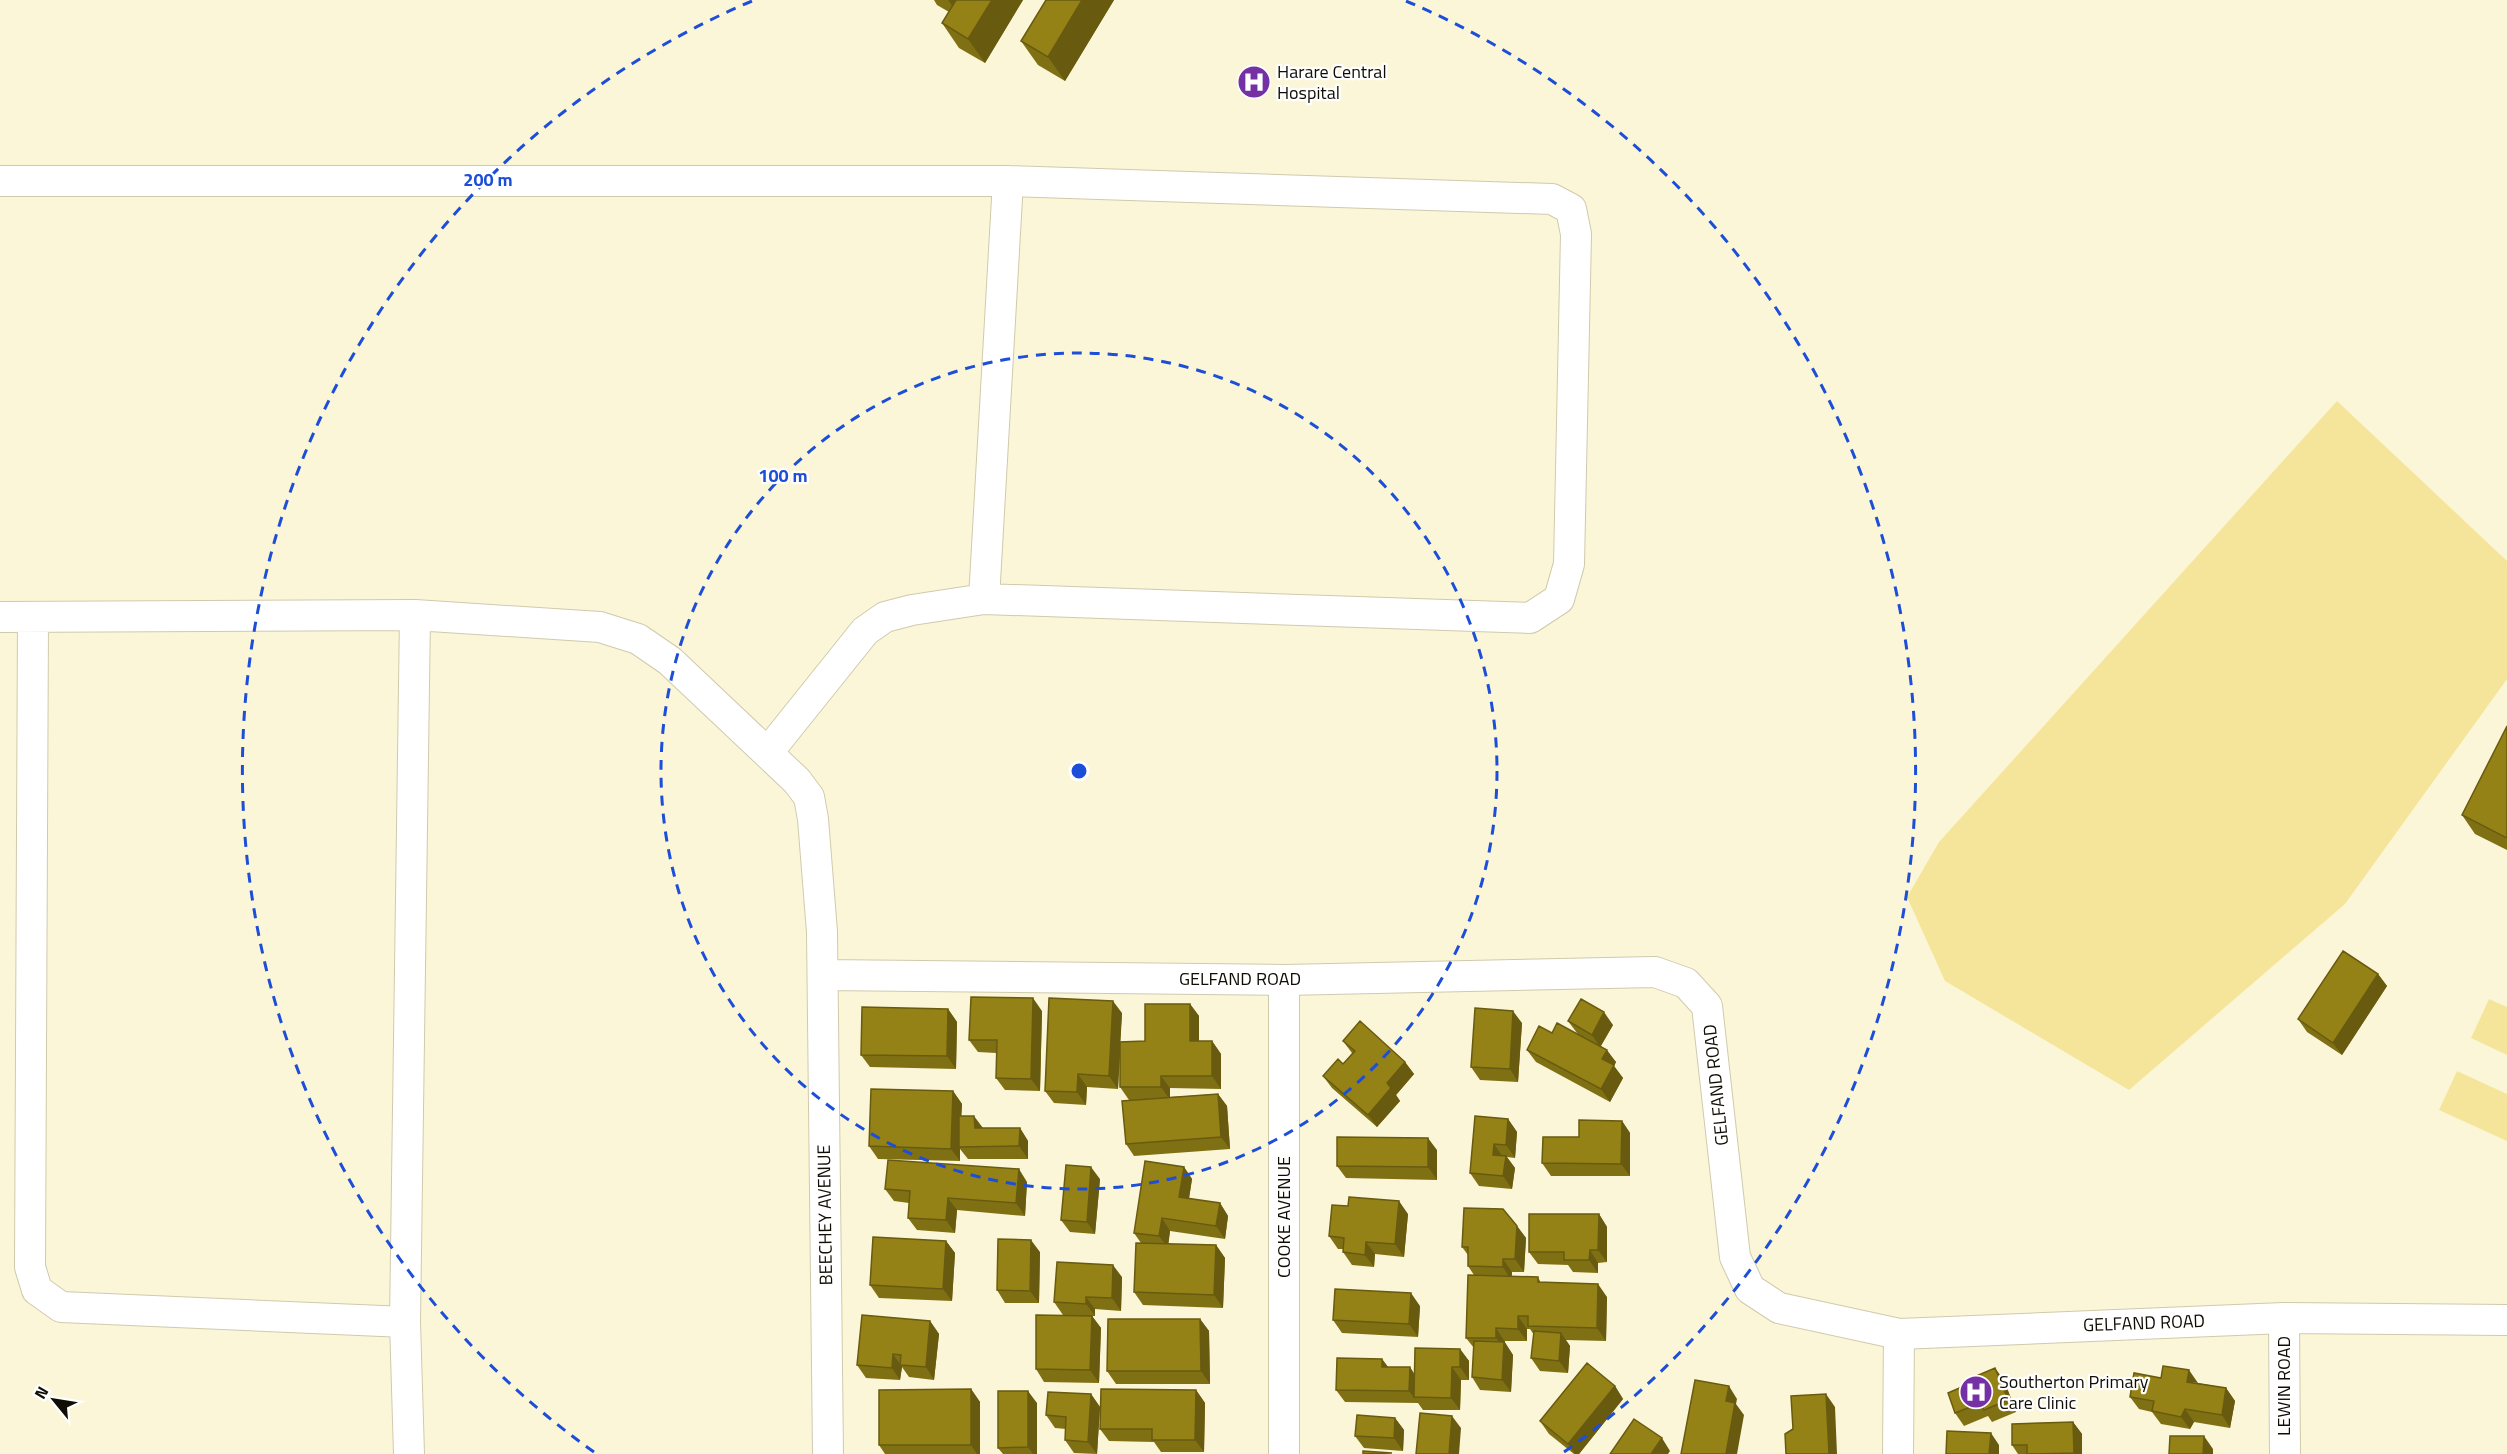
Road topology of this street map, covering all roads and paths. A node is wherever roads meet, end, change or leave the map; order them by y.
1 (0, 181) edge
2 (1008, 181) junction
3 (984, 599) junction
4 (415, 615) junction
5 (0, 617) edge
6 (33, 619) junction
7 (768, 752) junction
8 (824, 975) junction
9 (1284, 980) junction
10 (2284, 1317) junction
11 (2507, 1320) edge
12 (405, 1322) junction
13 (1899, 1334) junction
14 (409, 1454) edge
15 (828, 1454) edge
16 (1284, 1454) edge
17 (1898, 1454) edge
18 (2285, 1454) edge

1 - 2 street
2 - 3 street
2 - 3 street
3 - 7 street
4 - 6 street, BEECHEY AVENUE
4 - 7 street, BEECHEY AVENUE
4 - 12 street
5 - 6 street, BEECHEY AVENUE
6 - 12 street
7 - 8 street, BEECHEY AVENUE
8 - 9 street, GELFAND ROAD
8 - 15 street, BEECHEY AVENUE
9 - 13 street, GELFAND ROAD
9 - 16 street, COOKE AVENUE
10 - 11 street, GELFAND ROAD
10 - 13 street, GELFAND ROAD
10 - 18 street, LEWIN ROAD
12 - 14 street
13 - 17 street

